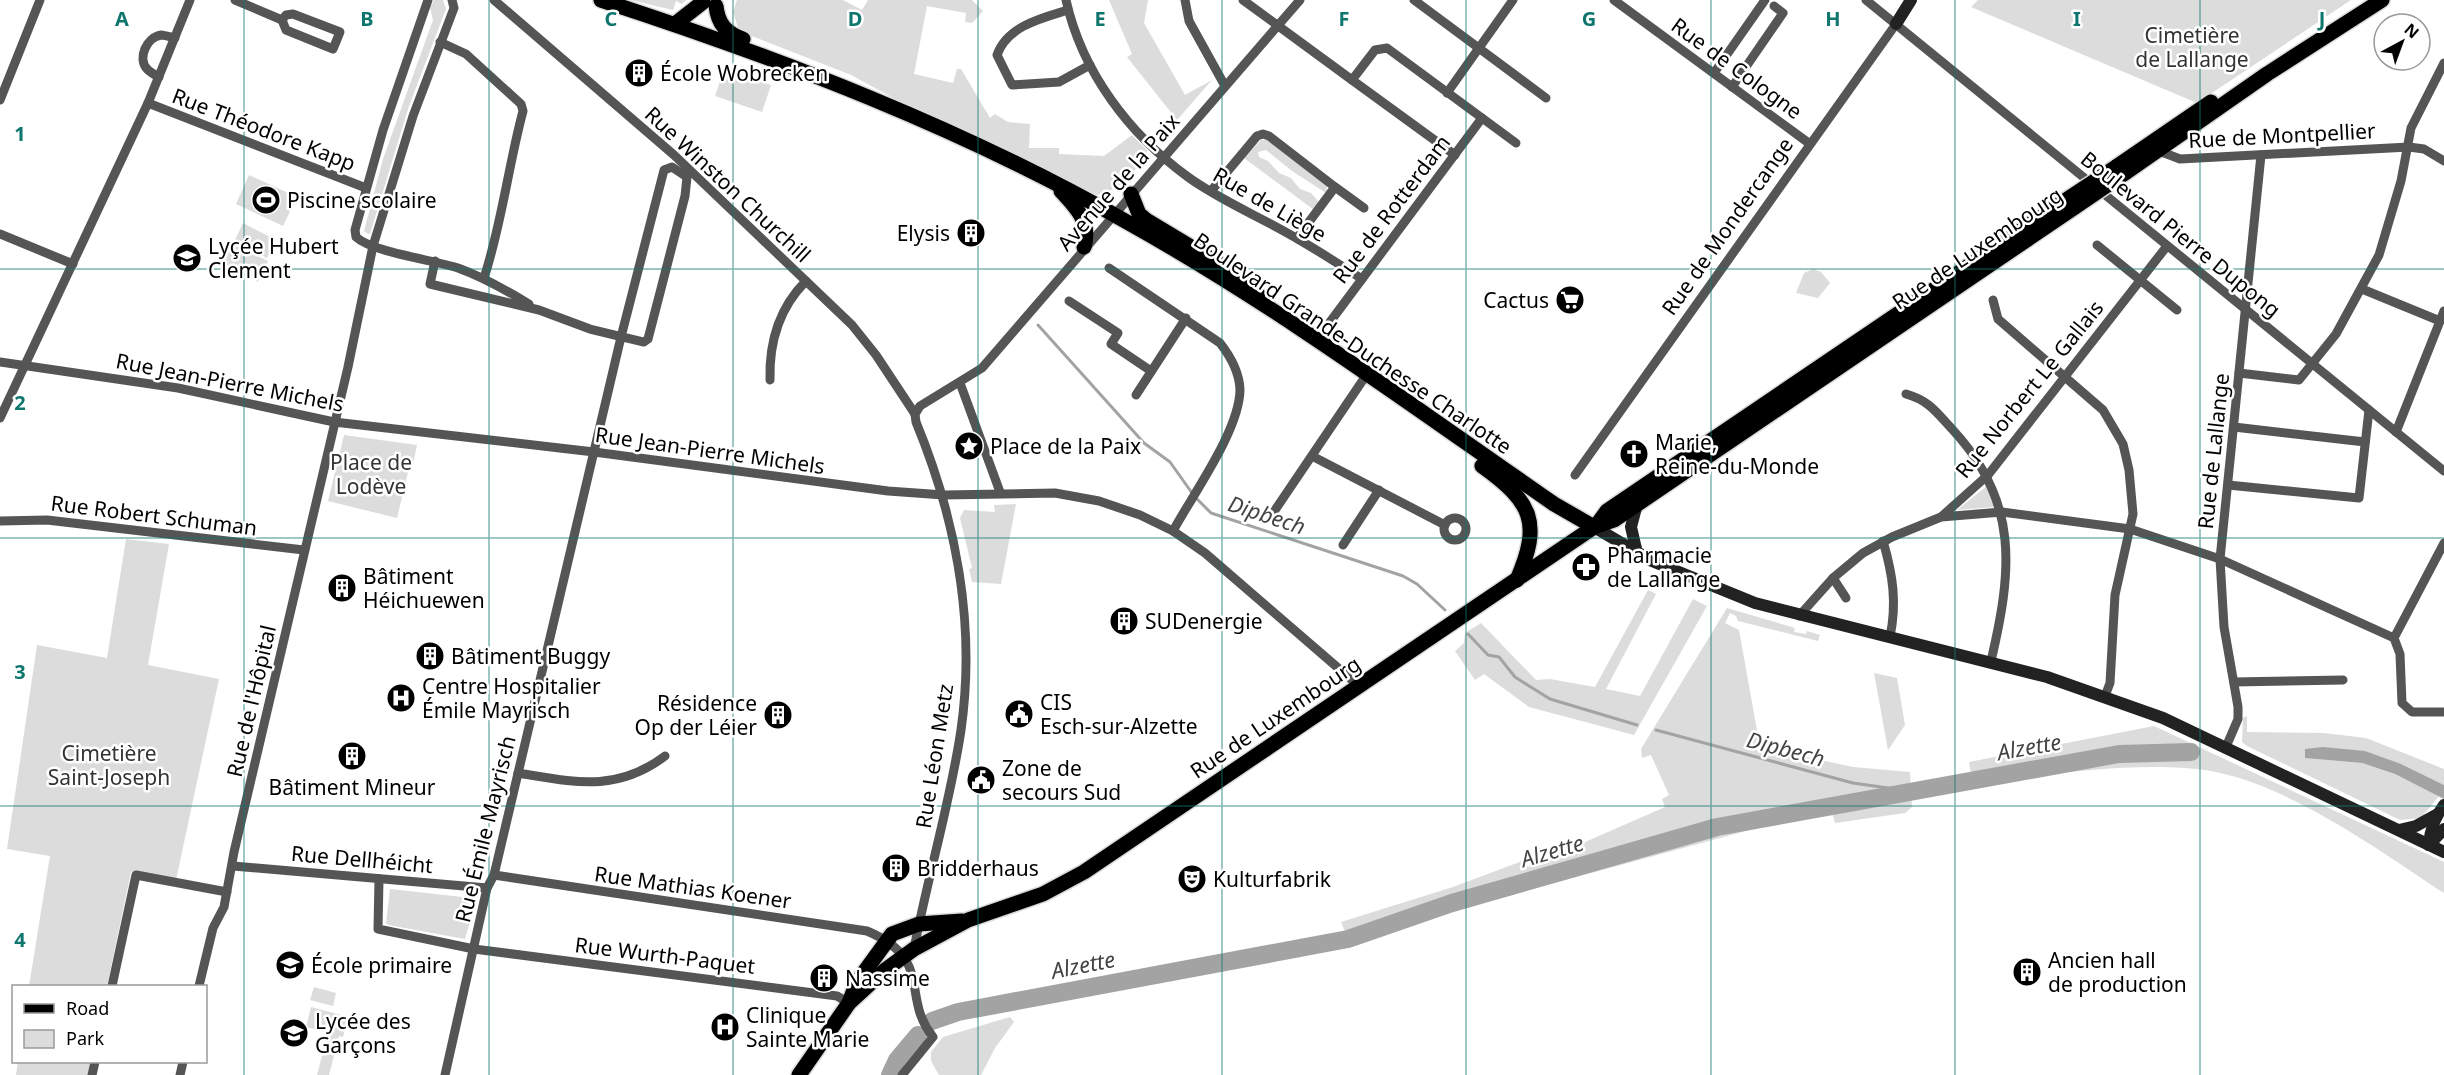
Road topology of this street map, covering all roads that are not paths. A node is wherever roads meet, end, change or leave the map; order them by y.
1 (40, 0) edge
2 (190, 0) edge
3 (235, 0) edge
4 (428, 0) edge
5 (452, 0) edge
6 (494, 0) edge
7 (601, 0) edge
8 (1066, 0) edge
9 (1185, 0) edge
10 (1244, 0) edge
11 (1300, 0) edge
12 (1413, 0) edge
13 (1513, 0) edge
14 (1614, 0) edge
15 (1765, 0) edge
16 (1866, 0) edge
17 (1911, 0) edge
18 (2364, 0) edge
19 (2382, 0) edge
20 (710, 2) edge
21 (1776, 3) edge
22 (1068, 10) junction
23 (282, 20) junction
24 (675, 24) junction
25 (1896, 24) junction
26 (1278, 25) junction
27 (699, 32) junction
28 (175, 38) junction
29 (440, 42) junction
30 (1479, 48) junction
31 (2444, 63) edge
32 (1090, 65) junction
33 (1714, 73) junction
34 (159, 77) junction
35 (1352, 80) junction
36 (1225, 86) junction
37 (1732, 87) junction
38 (1447, 93) junction
39 (1546, 98) dead end
40 (0, 100) edge
41 (148, 103) junction
42 (890, 106) junction
43 (1482, 118) junction
44 (2166, 132) junction
45 (1516, 143) dead end
46 (1810, 144) junction
47 (2409, 147) junction
48 (2159, 151) junction
49 (1455, 155) junction
50 (2261, 155) junction
51 (1163, 157) junction
52 (2444, 161) edge
53 (2120, 170) junction
54 (1055, 184) junction
55 (1335, 187) junction
56 (366, 188) junction
57 (1211, 191) junction
58 (1131, 194) junction
59 (2071, 203) junction
60 (1364, 208) dead end
61 (1113, 214) junction
62 (0, 234) edge
63 (1297, 238) junction
64 (2097, 245) dead end
65 (373, 246) junction
66 (2168, 246) junction
67 (1084, 248) junction
68 (435, 261) junction
69 (73, 264) junction
70 (1109, 268) dead end
71 (484, 278) junction
72 (1362, 279) junction
73 (2140, 280) junction
74 (806, 281) junction
75 (2362, 289) junction
76 (1993, 300) dead end
77 (1069, 301) dead end
78 (539, 310) junction
79 (2177, 310) dead end
80 (2245, 310) junction
81 (1275, 311) junction
82 (2442, 316) edge
83 (1186, 318) junction
84 (1330, 322) dead end
85 (621, 337) junction
86 (0, 362) edge
87 (2312, 364) junction
88 (25, 365) junction
89 (1151, 371) junction
90 (2239, 373) junction
91 (1367, 374) junction
92 (2065, 377) junction
93 (770, 380) dead end
94 (960, 382) junction
95 (1906, 394) dead end
96 (1136, 395) dead end
97 (1407, 402) junction
98 (2369, 410) junction
99 (915, 414) junction
100 (0, 418) edge
101 (334, 422) junction
102 (2234, 427) junction
103 (2396, 432) junction
104 (2365, 442) junction
105 (594, 452) junction
106 (1312, 456) junction
107 (2444, 471) edge
108 (1575, 475) dead end
109 (1988, 475) junction
110 (2228, 485) junction
111 (1379, 490) junction
112 (1000, 492) junction
113 (944, 495) junction
114 (1637, 504) junction
115 (2002, 512) junction
116 (1271, 516) dead end
117 (1941, 517) junction
118 (0, 521) edge
119 (1445, 525) dead end
120 (1594, 527) junction
121 (2130, 529) junction
122 (1173, 531) junction
123 (1883, 541) junction
124 (2444, 543) edge
125 (1343, 545) dead end
126 (304, 550) junction
127 (1637, 553) junction
128 (2220, 559) junction
129 (1833, 578) junction
130 (1517, 580) junction
131 (1846, 598) dead end
132 (1798, 616) junction
133 (1890, 637) junction
134 (2394, 638) junction
135 (1991, 661) junction
136 (2343, 680) dead end
137 (2234, 682) junction
138 (1359, 686) junction
139 (2105, 696) junction
140 (2444, 712) edge
141 (2226, 747) junction
142 (665, 756) dead end
143 (518, 773) junction
144 (2440, 810) edge
145 (2444, 829) edge
146 (2399, 830) junction
147 (2429, 845) junction
148 (2444, 852) edge
149 (233, 866) junction
150 (494, 876) junction
151 (379, 879) junction
152 (487, 888) junction
153 (227, 892) junction
154 (968, 920) junction
155 (919, 924) junction
156 (886, 940) junction
157 (474, 949) junction
158 (908, 952) junction
159 (112, 985) edge
160 (199, 985) edge
161 (849, 1003) junction
162 (445, 1075) edge
163 (799, 1075) edge
164 (902, 1075) edge

1 - 40 street
2 - 28 street
3 - 23 street
4 - 56 street
5 - 29 street, Rue de l'Hôpital
6 - 74 street, Rue Winston Churchill
7 - 24 main road, Boulevard Grande-Duchesse Charlotte
8 - 22 street, Rue de Liège
9 - 36 street
10 - 26 street
11 - 26 street, Avenue de la Paix
12 - 30 street
13 - 30 street
14 - 33 street, Rue de Cologne
15 - 21 street
15 - 33 street
16 - 25 street, Boulevard Pierre Dupong
17 - 25 main road, Rue de Mondercange
18 - 44 main road, Rue de Luxembourg
19 - 48 main road, Rue de Luxembourg
20 - 24 main road
20 - 27 main road
20 - 42 main road, Boulevard Grande-Duchesse Charlotte
21 - 37 street
22 - 32 street, Rue de Liège
22 - 32 street
23 - 23 street
24 - 27 main road, Boulevard Grande-Duchesse Charlotte
25 - 46 street, Rue de Mondercange
25 - 66 street, Boulevard Pierre Dupong
26 - 35 street
26 - 36 street, Avenue de la Paix
27 - 42 main road, Boulevard Grande-Duchesse Charlotte
28 - 34 street
28 - 34 street
29 - 65 street, Rue de l'Hôpital
29 - 71 street
30 - 38 street
30 - 39 street
31 - 47 street
32 - 51 street, Rue de Liège
33 - 37 street, Rue de Cologne
34 - 41 street
35 - 38 street
35 - 49 street
36 - 51 street, Avenue de la Paix
37 - 46 street, Rue de Cologne
38 - 43 street
41 - 56 street, Rue Théodore Kapp
41 - 69 street
42 - 54 main road, Boulevard Grande-Duchesse Charlotte
43 - 45 street
43 - 49 street, Rue de Rotterdam
44 - 48 main road
44 - 53 main road, Rue de Luxembourg
46 - 108 street, Rue de Mondercange
47 - 50 street, Rue de Montpellier
47 - 52 street
47 - 75 street
48 - 50 street, Rue de Montpellier
48 - 53 main road, Rue de Luxembourg
49 - 72 street, Rue de Rotterdam
50 - 80 street, Rue de Lallange
51 - 57 street, Rue de Liège
51 - 58 street, Avenue de la Paix
53 - 59 main road, Rue de Luxembourg, bridge
54 - 61 main road, Boulevard Grande-Duchesse Charlotte
54 - 67 main road
55 - 57 street
55 - 60 street
55 - 63 street
56 - 65 street
57 - 63 street, Rue de Liège
58 - 61 street, Avenue de la Paix
58 - 81 main road
59 - 114 main road, Rue de Luxembourg
59 - 120 main road, Rue de Luxembourg
61 - 67 street, Avenue de la Paix
61 - 81 main road, Boulevard Grande-Duchesse Charlotte
62 - 69 street
63 - 72 street, Rue de Liège
64 - 73 street
65 - 68 street
65 - 101 street, Rue de l'Hôpital
66 - 73 street, Rue Norbert Le Gallais
66 - 80 street, Boulevard Pierre Dupong
67 - 94 street, Avenue de la Paix
68 - 71 street
68 - 78 street
69 - 88 street
70 - 83 street
71 - 78 street
72 - 84 street, Rue de Rotterdam
73 - 79 street
73 - 92 street, Rue Norbert Le Gallais
74 - 93 street
74 - 99 street, Rue Winston Churchill
75 - 82 street
75 - 87 street
76 - 92 street
77 - 89 street
78 - 85 street
80 - 87 street, Boulevard Pierre Dupong
80 - 90 street, Rue de Lallange
81 - 91 main road, Boulevard Grande-Duchesse Charlotte
82 - 103 street
83 - 89 street
83 - 122 street
85 - 85 street, Rue Émile Mayrisch
85 - 105 street, Rue Émile Mayrisch
86 - 88 street, Rue Jean-Pierre Michels
87 - 90 street
87 - 98 street, Boulevard Pierre Dupong
88 - 100 street
88 - 101 street, Rue Jean-Pierre Michels
89 - 96 street
90 - 102 street, Rue de Lallange
91 - 97 main road, Boulevard Grande-Duchesse Charlotte
91 - 106 street
92 - 109 street, Rue Norbert Le Gallais
92 - 121 street
94 - 99 street
94 - 112 street
95 - 109 street
97 - 120 main road, Boulevard Grande-Duchesse Charlotte
97 - 130 main road
98 - 103 street, Boulevard Pierre Dupong
98 - 104 street
99 - 113 street
101 - 105 street, Rue Jean-Pierre Michels
101 - 126 street, Rue de l'Hôpital
102 - 104 street
102 - 110 street, Rue de Lallange
103 - 107 street, Boulevard Pierre Dupong
104 - 110 street
105 - 113 street, Rue Jean-Pierre Michels
105 - 143 street, Rue Émile Mayrisch
106 - 111 street
106 - 116 street
109 - 115 street
109 - 117 street, Rue Norbert Le Gallais
110 - 128 street, Rue de Lallange
111 - 119 street
111 - 125 street
112 - 113 street, Rue Jean-Pierre Michels
112 - 122 street, Rue Jean-Pierre Michels
113 - 155 street, Rue Léon Metz
114 - 120 main road, Rue de Luxembourg
114 - 127 main road
115 - 117 street
115 - 121 street
115 - 135 street
117 - 123 street
118 - 126 street, Rue Robert Schuman
120 - 127 main road
120 - 130 main road, Rue de Luxembourg
121 - 128 street
121 - 139 street
122 - 138 street, Rue Jean-Pierre Michels
123 - 129 street
123 - 133 street
124 - 134 street
126 - 149 street, Rue de l'Hôpital
127 - 132 main road
128 - 134 street
128 - 137 street, Rue de Lallange
129 - 131 street
129 - 132 street
130 - 138 main road, Rue de Luxembourg
132 - 133 main road
133 - 135 main road
134 - 140 street
135 - 139 main road
136 - 137 street
137 - 141 street, Rue de Lallange
138 - 154 main road, Rue de Luxembourg
139 - 141 main road
141 - 146 main road
142 - 143 street
143 - 150 street, Rue Émile Mayrisch
144 - 146 main road
144 - 147 main road
145 - 147 main road
146 - 147 main road
147 - 148 main road
149 - 151 street, Rue Dellhéicht
149 - 153 street, Rue de l'Hôpital
150 - 152 street, Rue Émile Mayrisch
150 - 156 street, Rue Mathias Koener
151 - 152 street, Rue Dellhéicht
151 - 157 street, Rue Wurth-Paquet
152 - 157 street, Rue Émile Mayrisch
153 - 159 street
153 - 160 street, Rue de l'Hôpital
154 - 155 main road
154 - 158 main road
155 - 156 main road
155 - 158 street, Rue Léon Metz
156 - 158 street
156 - 161 main road
157 - 161 street, Rue Wurth-Paquet
157 - 162 street, Rue Émile Mayrisch
158 - 161 main road
158 - 164 street
161 - 163 main road

